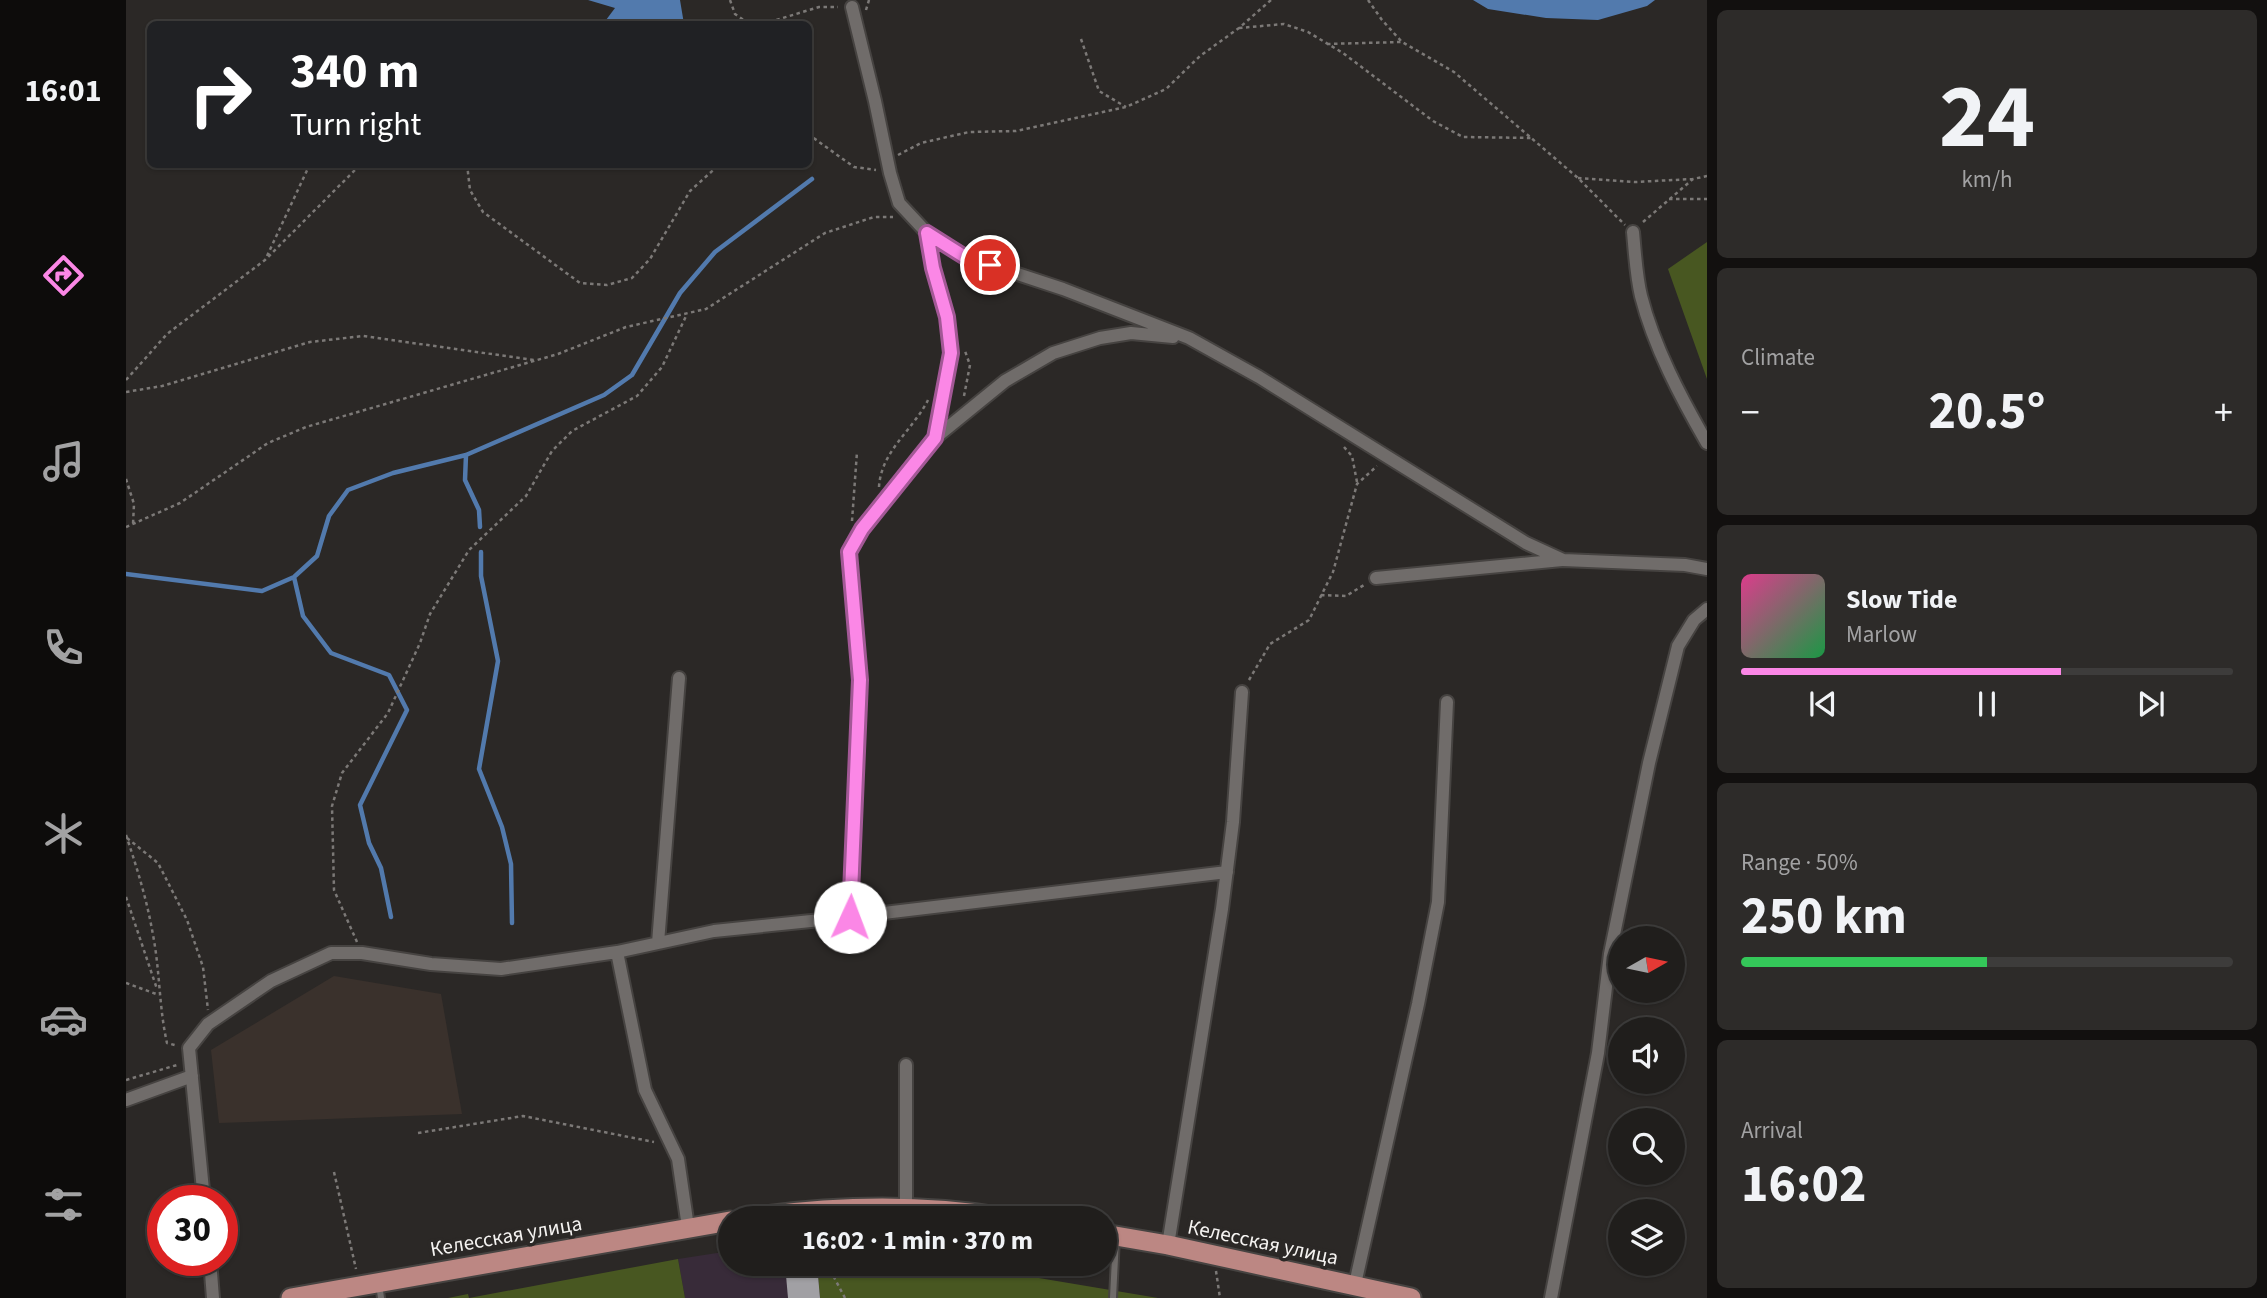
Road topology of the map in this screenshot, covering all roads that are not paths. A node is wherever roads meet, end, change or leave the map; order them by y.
1 (852, 7) road end
2 (1633, 232) road end
3 (927, 233) junction
4 (1189, 338) junction
5 (935, 438) junction
6 (1707, 443) edge
7 (1563, 560) junction
8 (1707, 569) edge
9 (1377, 578) road end
10 (1707, 609) edge
11 (679, 678) dead end
12 (1242, 692) road end
13 (1447, 702) dead end
14 (1227, 872) junction
15 (850, 917) junction
16 (658, 943) junction
17 (617, 952) junction
18 (906, 1065) dead end
19 (192, 1076) junction
20 (126, 1100) edge
21 (203, 1185) edge
22 (906, 1206) edge
23 (718, 1223) edge
24 (688, 1227) junction
25 (1117, 1236) edge
26 (1168, 1245) junction
27 (211, 1276) edge
28 (1112, 1276) edge
29 (1355, 1284) junction
30 (373, 1289) edge
31 (213, 1298) edge
32 (291, 1298) edge
33 (1113, 1298) edge
34 (1411, 1298) edge
35 (1551, 1298) edge

1 - 3 street
2 - 6 street
3 - 4 street
3 - 5 street
4 - 5 street
4 - 7 street
5 - 15 street
7 - 8 street
7 - 9 street
10 - 35 street
11 - 16 street
12 - 14 street
13 - 29 street
14 - 15 street
14 - 26 street
15 - 16 street
16 - 17 street
17 - 19 street
17 - 24 street
18 - 22 street
19 - 20 street
19 - 21 street
23 - 24 main road, Келесская улица
24 - 30 main road, Келесская улица
25 - 26 main road, Келесская улица
26 - 29 main road, Келесская улица
27 - 31 street
28 - 33 lane
29 - 34 main road, Келесская улица
30 - 32 main road, Келесская улица

